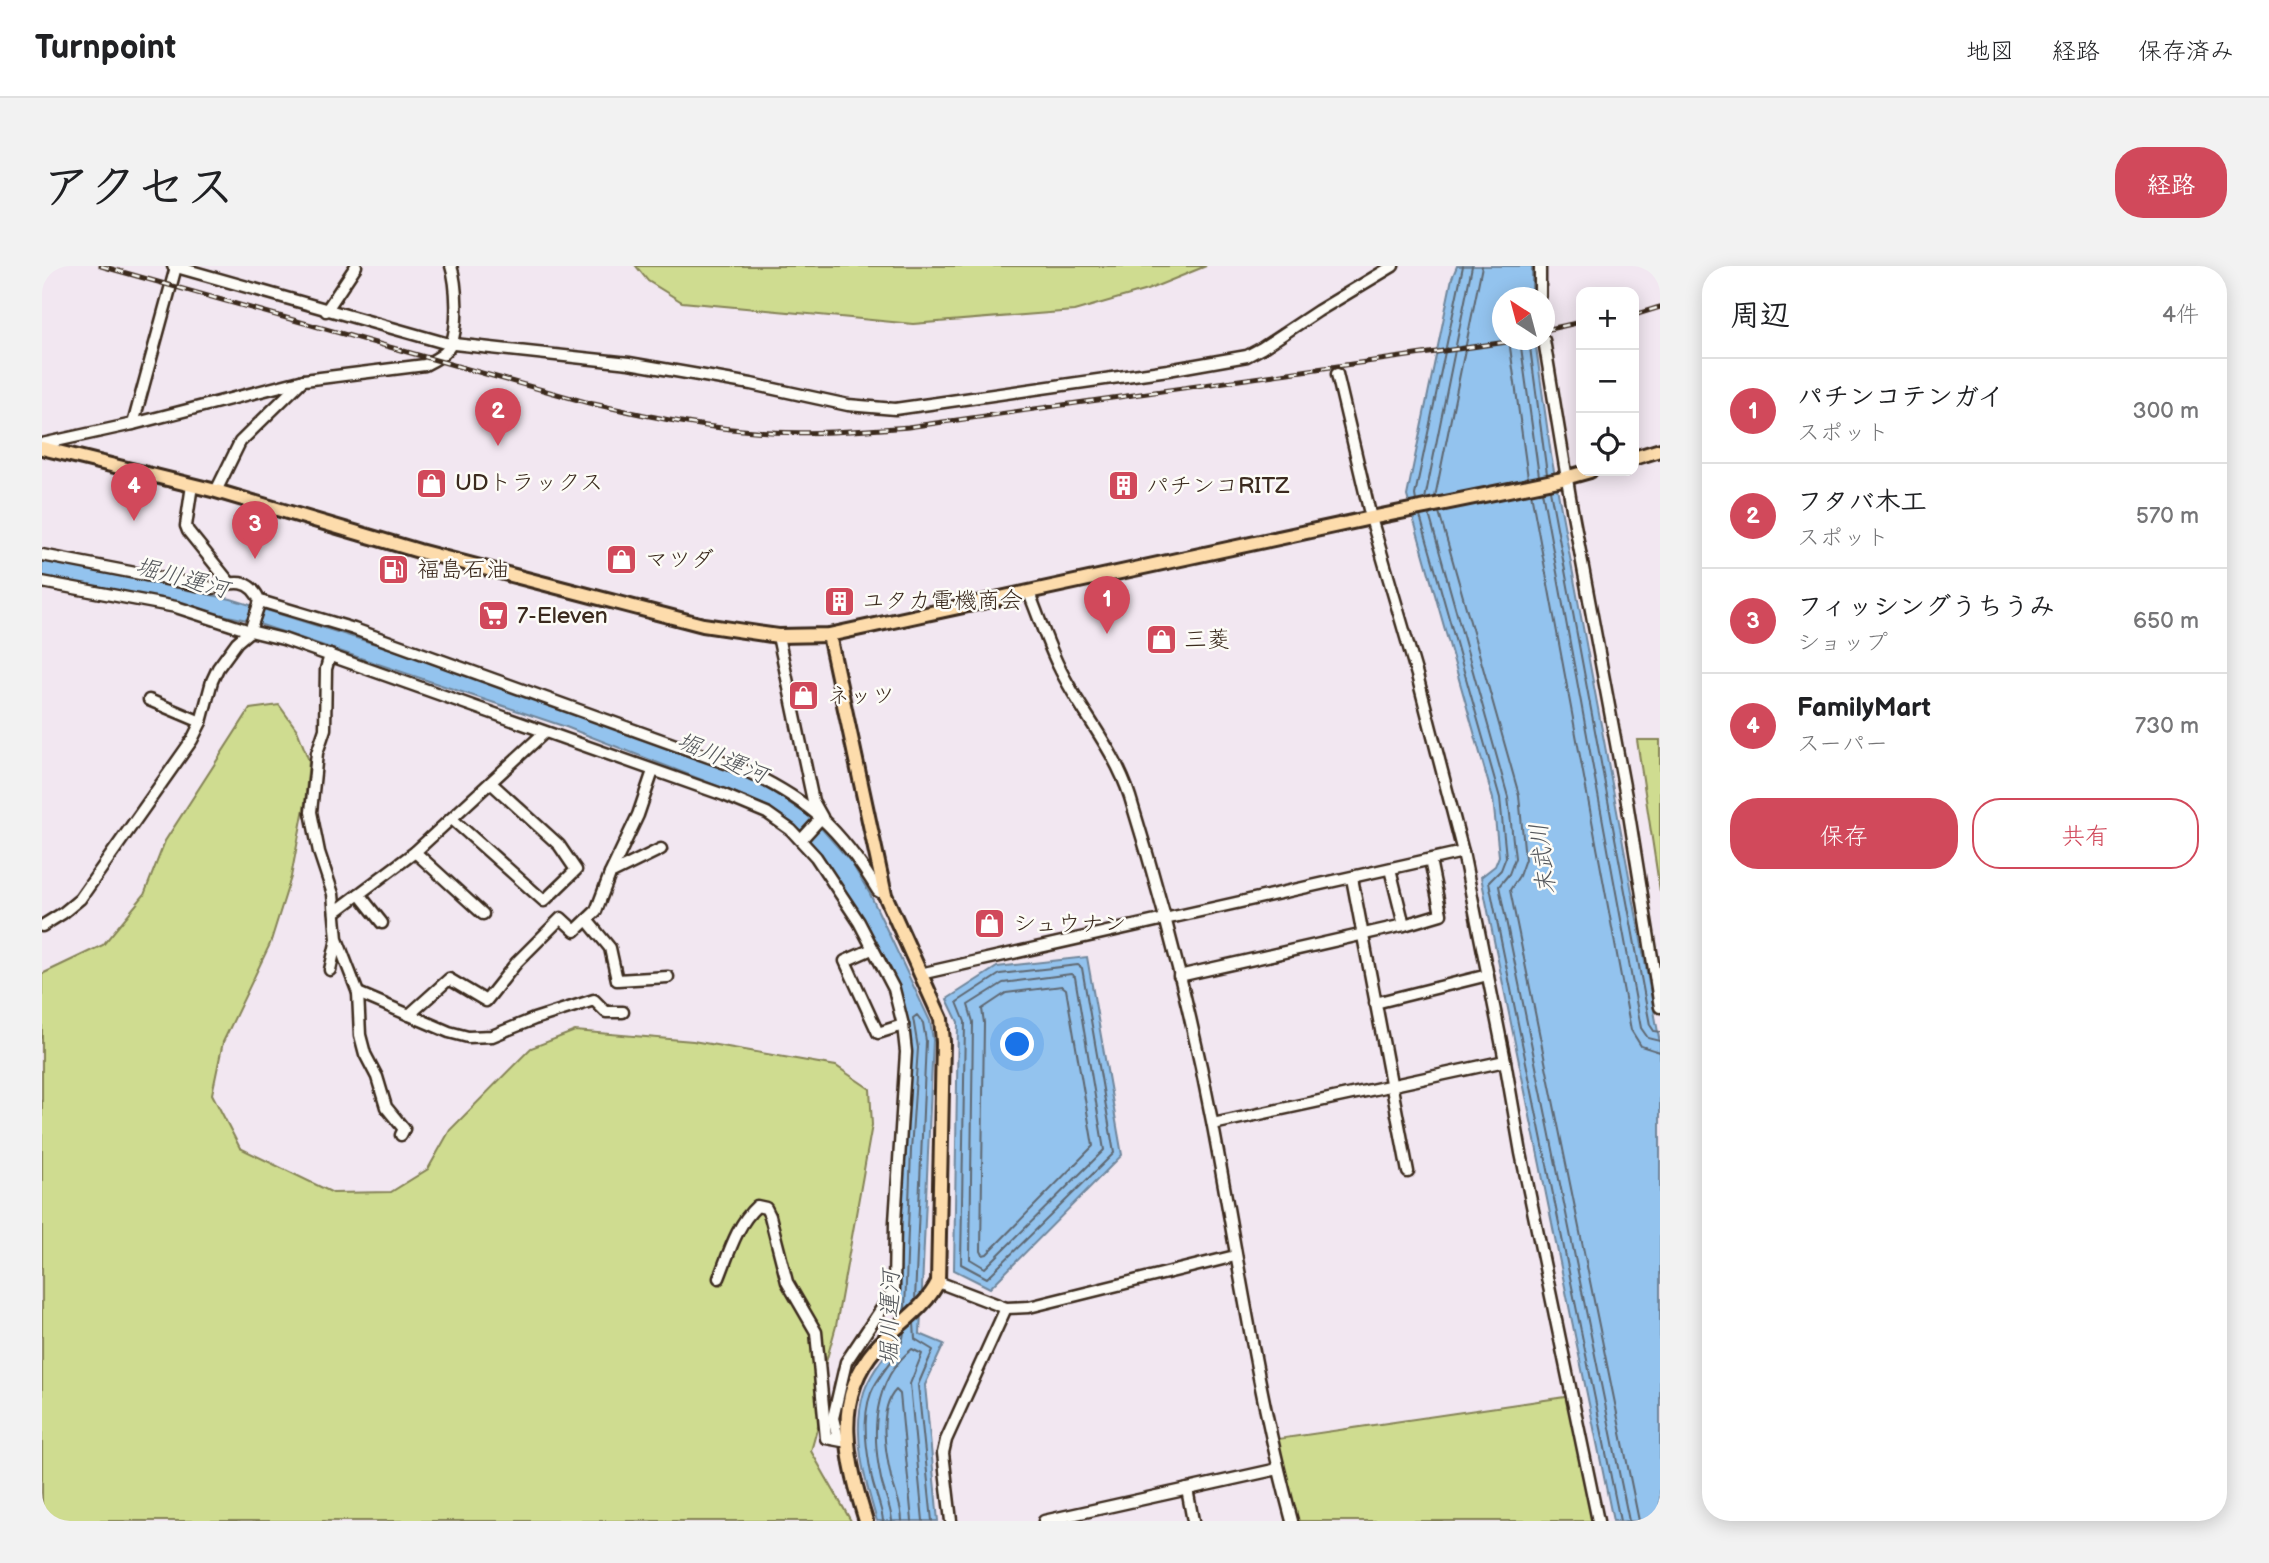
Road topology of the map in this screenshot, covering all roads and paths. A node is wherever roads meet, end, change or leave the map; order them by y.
1 (356, 266) edge
2 (451, 266) edge
3 (1393, 266) edge
4 (1540, 266) edge
5 (175, 267) edge
6 (1541, 287) edge
7 (326, 311) junction
8 (451, 344) junction
9 (1545, 350) edge
10 (1337, 374) dead end
11 (304, 380) junction
12 (133, 424) junction
13 (42, 446) edge
14 (1660, 450) edge
15 (1639, 456) edge
16 (1576, 475) edge
17 (1563, 479) junction
18 (192, 485) junction
19 (216, 491) junction
20 (1371, 518) junction
21 (42, 555) edge
22 (42, 582) edge
23 (229, 582) junction
24 (1029, 593) junction
25 (260, 604) junction
26 (251, 629) junction
27 (829, 635) junction
28 (778, 636) junction
29 (330, 655) junction
30 (149, 700) dead end
31 (201, 722) junction
32 (544, 733) junction
33 (653, 771) junction
34 (491, 783) junction
35 (452, 819) junction
36 (820, 819) junction
37 (803, 839) junction
38 (661, 849) dead end
39 (415, 852) junction
40 (1463, 852) junction
41 (1430, 860) junction
42 (1390, 869) junction
43 (610, 874) junction
44 (1352, 878) junction
45 (359, 894) junction
46 (885, 895) junction
47 (335, 912) junction
48 (483, 914) dead end
49 (587, 920) junction
50 (1166, 920) junction
51 (382, 923) dead end
52 (42, 925) edge
53 (1404, 925) junction
54 (1363, 934) junction
55 (337, 939) junction
56 (872, 949) junction
57 (330, 970) dead end
58 (920, 974) junction
59 (1488, 975) junction
60 (1179, 976) junction
61 (668, 977) dead end
62 (358, 993) junction
63 (1376, 1003) junction
64 (1660, 1007) edge
65 (623, 1012) dead end
66 (410, 1015) junction
67 (903, 1026) junction
68 (1505, 1061) junction
69 (1391, 1085) junction
70 (1213, 1124) junction
71 (401, 1135) dead end
72 (1408, 1172) dead end
73 (1235, 1256) junction
74 (719, 1278) dead end
75 (935, 1287) junction
76 (1006, 1308) junction
77 (842, 1441) junction
78 (1278, 1469) junction
79 (1187, 1489) junction
80 (866, 1521) edge
81 (951, 1521) edge
82 (1044, 1521) edge
83 (1193, 1521) edge
84 (1292, 1521) edge
85 (1598, 1521) edge

1 - 7 street
2 - 8 street
3 - 8 street
4 - 6 street
5 - 7 street
5 - 12 street
7 - 8 street
8 - 11 street
9 - 17 street
10 - 20 street
11 - 12 street
11 - 19 street
12 - 13 street
13 - 18 main road
14 - 15 main road
16 - 17 main road
17 - 20 main road
17 - 64 street
18 - 19 main road
18 - 23 street
19 - 28 main road
20 - 24 main road
20 - 40 street
21 - 23 street
22 - 26 street
23 - 25 street
24 - 27 main road
24 - 50 street
25 - 26 street
25 - 36 street
26 - 29 street
26 - 31 street
27 - 28 main road
27 - 46 main road
28 - 36 street
29 - 32 street
29 - 47 street
30 - 31 street
31 - 52 street
32 - 33 street
32 - 34 street
33 - 37 street
33 - 43 street
34 - 35 street
34 - 35 street
35 - 39 street
36 - 37 street
36 - 46 street
37 - 56 street
38 - 43 street
39 - 45 street
39 - 48 street
40 - 41 street
40 - 59 street
41 - 42 street
41 - 53 street
42 - 44 street
42 - 53 street
43 - 49 street
44 - 50 street
44 - 54 street
45 - 47 street
45 - 51 street
46 - 58 main road
47 - 55 street
49 - 61 street
49 - 66 street
50 - 58 street
50 - 60 street
53 - 54 street
54 - 60 street
54 - 63 street
55 - 57 street
55 - 62 street
56 - 67 street
56 - 67 street
58 - 75 main road
59 - 63 street
59 - 68 street
60 - 70 street
62 - 66 street
62 - 71 street
63 - 69 street
65 - 66 street
67 - 77 street
68 - 69 street
68 - 85 street
69 - 70 street
69 - 72 street
70 - 73 street
73 - 76 street
73 - 78 street
74 - 77 street
75 - 76 street
75 - 77 main road
76 - 81 street
77 - 80 main road
78 - 79 street
78 - 84 street
79 - 82 street
79 - 83 street

